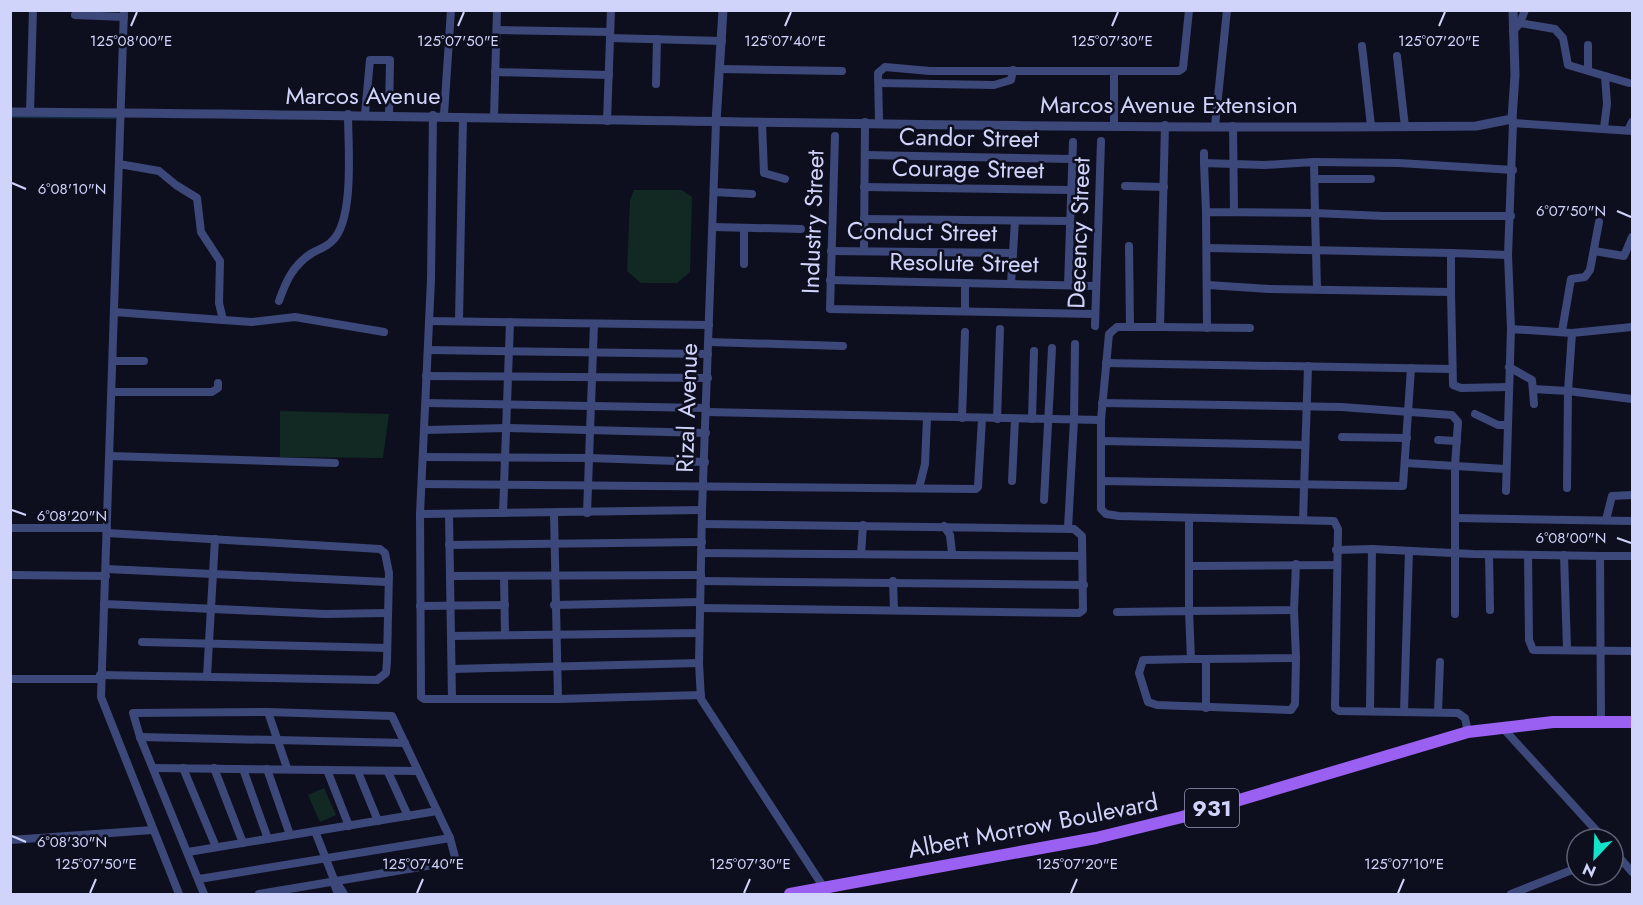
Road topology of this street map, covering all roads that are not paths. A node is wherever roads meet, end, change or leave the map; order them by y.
1 (33, 10) edge
2 (451, 10) edge
3 (497, 10) edge
4 (611, 10) edge
5 (723, 10) edge
6 (1189, 10) edge
7 (1227, 10) edge
8 (1513, 10) edge
9 (1525, 10) edge
10 (124, 14) edge
11 (75, 15) dead end
12 (1520, 23) junction
13 (497, 30) junction
14 (1512, 32) junction
15 (610, 35) junction
16 (657, 39) junction
17 (722, 41) junction
18 (1587, 45) dead end
19 (1362, 46) dead end
20 (1397, 56) dead end
21 (720, 69) junction
22 (1013, 70) junction
23 (1588, 70) junction
24 (842, 71) dead end
25 (495, 72) junction
26 (1114, 72) junction
27 (609, 75) junction
28 (1605, 76) junction
29 (879, 83) junction
30 (1629, 83) dead end
31 (656, 84) dead end
32 (10, 112) edge
33 (30, 112) junction
34 (119, 112) junction
35 (348, 114) junction
36 (365, 114) junction
37 (389, 115) junction
38 (433, 115) junction
39 (444, 115) junction
40 (463, 117) junction
41 (494, 118) junction
42 (608, 121) junction
43 (1513, 121) junction
44 (716, 122) junction
45 (865, 122) junction
46 (879, 122) junction
47 (1632, 122) edge
48 (762, 123) junction
49 (1114, 124) junction
50 (1165, 125) junction
51 (1215, 126) junction
52 (1233, 126) junction
53 (1371, 126) junction
54 (1405, 127) junction
55 (1604, 128) junction
56 (1630, 130) edge
57 (835, 136) dead end
58 (1101, 141) dead end
59 (1073, 142) dead end
60 (1204, 153) dead end
61 (865, 155) junction
62 (1072, 159) junction
63 (1314, 162) junction
64 (1204, 163) junction
65 (119, 164) junction
66 (1233, 164) junction
67 (1514, 170) junction
68 (1315, 179) junction
69 (1371, 179) dead end
70 (785, 180) dead end
71 (1125, 186) dead end
72 (864, 187) junction
73 (1164, 187) junction
74 (1071, 190) junction
75 (714, 192) junction
76 (752, 194) dead end
77 (1206, 212) junction
78 (1234, 212) junction
79 (1315, 213) junction
80 (1510, 216) junction
81 (864, 219) junction
82 (1015, 221) junction
83 (1070, 221) junction
84 (1599, 222) dead end
85 (713, 227) junction
86 (744, 228) junction
87 (801, 229) dead end
88 (1632, 237) edge
89 (1129, 246) dead end
90 (1207, 248) junction
91 (831, 250) junction
92 (864, 251) junction
93 (1316, 251) junction
94 (1594, 251) junction
95 (1013, 253) junction
96 (1451, 254) junction
97 (1508, 255) junction
98 (744, 264) dead end
99 (830, 280) junction
100 (965, 283) junction
101 (1011, 284) junction
102 (1068, 285) junction
103 (1208, 285) junction
104 (1096, 286) junction
105 (1317, 288) junction
106 (1450, 292) junction
107 (279, 301) dead end
108 (964, 311) junction
109 (114, 312) junction
110 (1095, 314) junction
111 (223, 320) junction
112 (429, 321) junction
113 (459, 321) junction
114 (510, 322) junction
115 (594, 324) junction
116 (709, 325) junction
117 (1095, 326) dead end
118 (1130, 326) junction
119 (1161, 327) junction
120 (1632, 327) edge
121 (1207, 328) junction
122 (1250, 328) dead end
123 (1000, 329) dead end
124 (1511, 329) junction
125 (384, 332) dead end
126 (965, 332) dead end
127 (1562, 332) junction
128 (1572, 333) junction
129 (709, 342) junction
130 (1075, 344) dead end
131 (843, 346) dead end
132 (1052, 348) dead end
133 (428, 350) junction
134 (509, 351) junction
135 (1034, 351) dead end
136 (594, 352) junction
137 (708, 354) junction
138 (144, 361) dead end
139 (113, 362) junction
140 (1106, 363) junction
141 (1308, 366) junction
142 (1509, 367) junction
143 (1411, 368) junction
144 (1452, 369) junction
145 (426, 376) junction
146 (508, 376) junction
147 (593, 377) junction
148 (708, 378) junction
149 (218, 384) dead end
150 (1509, 387) junction
151 (1533, 389) junction
152 (1568, 390) junction
153 (112, 392) junction
154 (1632, 399) edge
155 (427, 403) junction
156 (1102, 403) junction
157 (1534, 404) dead end
158 (507, 405) junction
159 (1309, 406) junction
160 (591, 407) junction
161 (706, 410) junction
162 (1410, 410) junction
163 (1475, 414) dead end
164 (927, 418) junction
165 (962, 418) junction
166 (982, 418) junction
167 (997, 418) junction
168 (1015, 419) junction
169 (1032, 419) junction
170 (1048, 420) junction
171 (1074, 420) junction
172 (1101, 420) junction
173 (1507, 425) junction
174 (507, 428) junction
175 (425, 430) junction
176 (590, 432) junction
177 (706, 433) junction
178 (1342, 437) dead end
179 (1407, 438) junction
180 (1438, 440) dead end
181 (1101, 441) junction
182 (1457, 441) junction
183 (1305, 445) junction
184 (110, 456) junction
185 (423, 457) junction
186 (589, 458) junction
187 (505, 459) junction
188 (705, 462) junction
189 (335, 463) dead end
190 (1406, 463) junction
191 (1455, 466) junction
192 (1506, 469) junction
193 (1011, 481) dead end
194 (1101, 481) junction
195 (422, 484) junction
196 (504, 485) junction
197 (588, 485) junction
198 (1303, 485) junction
199 (703, 486) junction
200 (919, 488) junction
201 (1567, 488) dead end
202 (1506, 491) dead end
203 (1632, 495) edge
204 (1044, 500) dead end
205 (702, 510) junction
206 (503, 513) junction
207 (554, 513) junction
208 (587, 513) junction
209 (420, 514) junction
210 (449, 514) junction
211 (1189, 518) junction
212 (1455, 518) junction
213 (1303, 520) junction
214 (1606, 520) junction
215 (1632, 521) edge
216 (702, 524) junction
217 (864, 525) junction
218 (944, 526) junction
219 (10, 528) edge
220 (1068, 528) junction
221 (107, 531) junction
222 (216, 539) junction
223 (702, 542) junction
224 (554, 544) junction
225 (449, 545) junction
226 (1372, 549) junction
227 (1336, 550) junction
228 (1409, 551) junction
229 (702, 553) junction
230 (952, 553) junction
231 (861, 554) junction
232 (1454, 554) junction
233 (1489, 555) junction
234 (1528, 555) junction
235 (1564, 555) junction
236 (1600, 555) junction
237 (1082, 556) junction
238 (1632, 556) edge
239 (1296, 564) junction
240 (1335, 565) junction
241 (1189, 566) junction
242 (106, 573) junction
243 (214, 573) junction
244 (10, 574) edge
245 (451, 576) junction
246 (504, 576) junction
247 (554, 576) junction
248 (701, 578) junction
249 (893, 581) junction
250 (387, 582) junction
251 (1084, 585) junction
252 (104, 604) junction
253 (505, 605) junction
254 (554, 605) junction
255 (700, 605) junction
256 (420, 606) junction
257 (451, 606) junction
258 (213, 608) junction
259 (894, 610) junction
260 (1294, 610) junction
261 (1490, 610) dead end
262 (1189, 611) junction
263 (1117, 612) dead end
264 (386, 613) junction
265 (1455, 614) dead end
266 (699, 633) junction
267 (505, 634) junction
268 (555, 634) junction
269 (451, 636) junction
270 (142, 642) dead end
271 (210, 643) junction
272 (387, 648) junction
273 (1567, 649) junction
274 (1601, 650) junction
275 (1632, 651) edge
276 (1296, 658) junction
277 (1191, 659) junction
278 (1206, 659) junction
279 (1440, 662) dead end
280 (699, 663) junction
281 (556, 665) junction
282 (452, 669) junction
283 (207, 676) junction
284 (100, 677) junction
285 (10, 679) edge
286 (701, 695) junction
287 (452, 699) junction
288 (558, 699) junction
289 (1206, 708) junction
290 (1370, 711) junction
291 (1404, 711) junction
292 (268, 712) junction
293 (1438, 712) junction
294 (1601, 722) junction
295 (1632, 722) edge
296 (1502, 727) junction
297 (1468, 732) junction
298 (140, 737) junction
299 (279, 739) junction
300 (405, 743) junction
301 (153, 768) junction
302 (183, 768) junction
303 (214, 768) junction
304 (287, 768) junction
305 (243, 769) junction
306 (267, 769) junction
307 (327, 770) junction
308 (417, 771) junction
309 (358, 772) junction
310 (388, 772) junction
311 (437, 811) junction
312 (408, 816) junction
313 (378, 821) junction
314 (349, 826) junction
315 (1593, 827) edge
316 (153, 830) junction
317 (315, 831) junction
318 (290, 835) junction
319 (450, 838) junction
320 (268, 839) junction
321 (10, 840) edge
322 (243, 843) junction
323 (216, 847) junction
324 (188, 852) junction
325 (325, 859) junction
326 (1565, 873) edge
327 (199, 879) junction
328 (334, 881) junction
329 (826, 891) edge
330 (179, 894) edge
331 (204, 894) edge
332 (259, 894) edge
333 (338, 894) edge
334 (344, 894) edge
335 (790, 894) edge
336 (1511, 894) edge

1 - 33 street
2 - 39 street
3 - 13 street
4 - 15 street
5 - 17 street
6 - 26 street
7 - 51 street
8 - 14 street
9 - 12 street
10 - 11 street
10 - 34 street
12 - 14 street
12 - 23 street
13 - 15 street
13 - 25 street
14 - 43 street
15 - 16 street
15 - 27 street
16 - 17 street
16 - 31 street
17 - 21 street
18 - 23 street
19 - 53 street
20 - 54 street
21 - 24 street
21 - 44 street
22 - 26 street
22 - 29 street
22 - 29 street
23 - 28 street
25 - 27 street
25 - 41 street
26 - 49 street
27 - 42 street
28 - 30 street
28 - 55 street
29 - 46 street
32 - 33 street, Marcos Avenue
33 - 34 street, Marcos Avenue
34 - 35 street, Marcos Avenue
34 - 65 street
35 - 36 street, Marcos Avenue
35 - 107 street
36 - 37 street, Marcos Avenue
36 - 37 street
37 - 38 street, Marcos Avenue
38 - 39 street, Marcos Avenue
38 - 112 street
39 - 40 street, Marcos Avenue
40 - 41 street, Marcos Avenue
40 - 113 street
41 - 42 street, Marcos Avenue
42 - 44 street, Marcos Avenue
43 - 54 street, Marcos Avenue Extension
43 - 55 street
43 - 67 street
44 - 48 street, Marcos Avenue Extension
44 - 75 street, Rizal Avenue
45 - 46 street, Marcos Avenue Extension
45 - 48 street, Marcos Avenue Extension
45 - 61 street
46 - 49 street, Marcos Avenue Extension
47 - 56 street
48 - 70 street
49 - 50 street, Marcos Avenue Extension
50 - 51 street, Marcos Avenue Extension
50 - 73 street
51 - 52 street, Marcos Avenue Extension
52 - 53 street, Marcos Avenue Extension
52 - 66 street
53 - 54 street, Marcos Avenue Extension
55 - 56 street
57 - 91 street, Industry Street
58 - 104 street, Decency Street
59 - 62 street
60 - 64 street
61 - 62 street, Candor Street
61 - 72 street
62 - 74 street
63 - 66 street
63 - 67 street
63 - 68 street
64 - 66 street
64 - 77 street
65 - 109 street
65 - 111 street
66 - 78 street
67 - 80 street
68 - 69 street
68 - 79 street
71 - 73 street
72 - 74 street, Courage Street
72 - 81 street
73 - 119 street
74 - 83 street
75 - 76 street
75 - 85 street, Rizal Avenue
77 - 78 street
77 - 90 street
78 - 79 street
79 - 80 street
79 - 93 street
80 - 97 street
81 - 82 street
81 - 92 street
82 - 83 street
82 - 95 street
83 - 102 street
84 - 94 street
85 - 86 street
85 - 116 street, Rizal Avenue
86 - 87 street
86 - 98 street
88 - 94 street
89 - 118 street
90 - 93 street
90 - 103 street
91 - 92 street, Conduct Street
91 - 99 street, Industry Street
92 - 95 street, Conduct Street
93 - 96 street
93 - 105 street
94 - 127 street
95 - 101 street
96 - 97 street
96 - 106 street
97 - 124 street
99 - 100 street, Resolute Street
99 - 108 street, Industry Street
100 - 101 street, Resolute Street
100 - 108 street
101 - 102 street, Resolute Street
102 - 104 street, Resolute Street
103 - 105 street
103 - 121 street
104 - 110 street, Decency Street
105 - 106 street
106 - 144 street
108 - 110 street
109 - 111 street
109 - 139 street
110 - 117 street, Decency Street
111 - 125 street
112 - 113 street
112 - 133 street
113 - 114 street
114 - 115 street
114 - 134 street
115 - 116 street
115 - 136 street
116 - 129 street, Rizal Avenue
118 - 119 street
118 - 140 street
119 - 121 street
120 - 128 street
121 - 122 street
123 - 167 street
124 - 127 street
124 - 142 street
126 - 165 street
127 - 128 street
128 - 152 street
129 - 131 street
129 - 137 street, Rizal Avenue
130 - 171 street
132 - 170 street
133 - 134 street
133 - 145 street
134 - 136 street
134 - 146 street
135 - 169 street
136 - 137 street
136 - 147 street
137 - 148 street, Rizal Avenue
138 - 139 street
139 - 153 street
140 - 141 street
140 - 156 street
141 - 143 street
141 - 159 street
142 - 150 street
142 - 151 street
143 - 144 street
143 - 162 street
144 - 150 street
145 - 146 street
145 - 155 street
146 - 147 street
146 - 158 street
147 - 148 street
147 - 160 street
148 - 161 street, Rizal Avenue
149 - 153 street
150 - 173 street
151 - 152 street
151 - 157 street
152 - 154 street
152 - 201 street
153 - 184 street
155 - 158 street
155 - 175 street
156 - 159 street
156 - 172 street
158 - 160 street
158 - 174 street
159 - 162 street
159 - 183 street
160 - 161 street
160 - 176 street
161 - 164 street
161 - 177 street, Rizal Avenue
162 - 179 street
162 - 182 street
163 - 173 street
164 - 165 street
164 - 200 street
165 - 166 street
166 - 167 street
166 - 200 street
167 - 168 street
168 - 169 street
168 - 193 street
169 - 170 street
170 - 171 street
170 - 204 street
171 - 172 street
171 - 220 street
172 - 181 street
173 - 192 street
174 - 175 street
174 - 176 street
174 - 187 street
175 - 185 street
176 - 177 street
176 - 186 street
177 - 188 street, Rizal Avenue
178 - 179 street
179 - 190 street
180 - 182 street
181 - 183 street
181 - 194 street
182 - 191 street
183 - 198 street
184 - 189 street
184 - 221 street
185 - 187 street
185 - 195 street
186 - 187 street
186 - 188 street
186 - 197 street
187 - 196 street
188 - 199 street, Rizal Avenue
190 - 191 street
190 - 198 street
191 - 192 street
191 - 212 street
192 - 202 street
194 - 198 street
194 - 211 street
195 - 196 street
195 - 209 street
196 - 197 street
196 - 206 street
197 - 199 street
197 - 208 street
198 - 213 street
199 - 200 street
199 - 205 street, Rizal Avenue
203 - 214 street
205 - 208 street
205 - 216 street, Rizal Avenue
206 - 207 street
206 - 210 street
207 - 208 street
207 - 224 street
209 - 210 street
209 - 256 street
210 - 225 street
211 - 213 street
211 - 241 street
212 - 214 street
212 - 232 street
213 - 227 street
214 - 215 street
216 - 217 street
216 - 223 street, Rizal Avenue
217 - 218 street
217 - 231 street
218 - 220 street
218 - 230 street
219 - 221 street
220 - 237 street
221 - 222 street
221 - 242 street
222 - 243 street
222 - 250 street
223 - 224 street
223 - 229 street, Rizal Avenue
224 - 225 street
224 - 247 street
225 - 245 street
226 - 227 street
226 - 228 street
226 - 290 street
227 - 240 street
228 - 232 street
228 - 291 street
229 - 231 street
229 - 248 street, Rizal Avenue
230 - 231 street
230 - 237 street
232 - 233 street
232 - 265 street
233 - 234 street
233 - 261 street
234 - 235 street
234 - 273 street
235 - 236 street
235 - 273 street
236 - 238 street
236 - 274 street
237 - 251 street
239 - 240 street
239 - 241 street
239 - 260 street
240 - 290 street
241 - 262 street
242 - 243 street
242 - 244 street
242 - 252 street
243 - 250 street
243 - 258 street
245 - 246 street
245 - 257 street
246 - 247 street
246 - 253 street
247 - 248 street
247 - 254 street
248 - 249 street
248 - 255 street, Rizal Avenue
249 - 251 street
249 - 259 street
250 - 264 street
251 - 259 street
252 - 258 street
252 - 284 street
253 - 257 street
253 - 267 street
254 - 255 street
254 - 268 street
255 - 259 street
255 - 266 street, Rizal Avenue
256 - 257 street
256 - 287 street
257 - 269 street
258 - 264 street
258 - 271 street
260 - 262 street
260 - 276 street
262 - 263 street
262 - 277 street
264 - 272 street
266 - 268 street
266 - 280 street, Rizal Avenue
267 - 268 street
267 - 269 street
268 - 281 street
269 - 282 street
270 - 271 street
271 - 272 street
271 - 283 street
272 - 283 street
273 - 274 street
274 - 275 street
274 - 294 street
276 - 278 street
276 - 289 street
277 - 278 street
277 - 289 street
278 - 289 street
279 - 293 street
280 - 281 street
280 - 286 street, Rizal Avenue
281 - 282 street
281 - 288 street
282 - 287 street
283 - 284 street
284 - 285 street
284 - 316 street
286 - 288 street
286 - 329 street
287 - 288 street
290 - 291 street
291 - 293 street
292 - 298 street
292 - 299 street
292 - 300 street
293 - 297 street
294 - 295 main road, Albert Morrow Boulevard / 931
294 - 296 main road, Albert Morrow Boulevard / 931
296 - 297 main road, Albert Morrow Boulevard / 931
296 - 315 street
297 - 329 main road, Albert Morrow Boulevard / 931
298 - 299 street
298 - 301 street
299 - 300 street
299 - 304 street
300 - 308 street
301 - 302 street
301 - 324 street
302 - 303 street
302 - 323 street
303 - 305 street
303 - 322 street
304 - 306 street
304 - 307 street
305 - 306 street
305 - 320 street
306 - 318 street
307 - 309 street
307 - 314 street
308 - 310 street
308 - 311 street
309 - 310 street
309 - 313 street
310 - 312 street
311 - 312 street
311 - 319 street
312 - 313 street
313 - 314 street
314 - 317 street
316 - 321 street
316 - 330 street
317 - 318 street
317 - 325 street
318 - 320 street
319 - 325 street
319 - 328 street
320 - 322 street
322 - 323 street
323 - 324 street
324 - 327 street
325 - 327 street
325 - 328 street
326 - 336 street
327 - 331 street
328 - 332 street
328 - 333 street
328 - 334 street
329 - 335 main road, Albert Morrow Boulevard / 931

